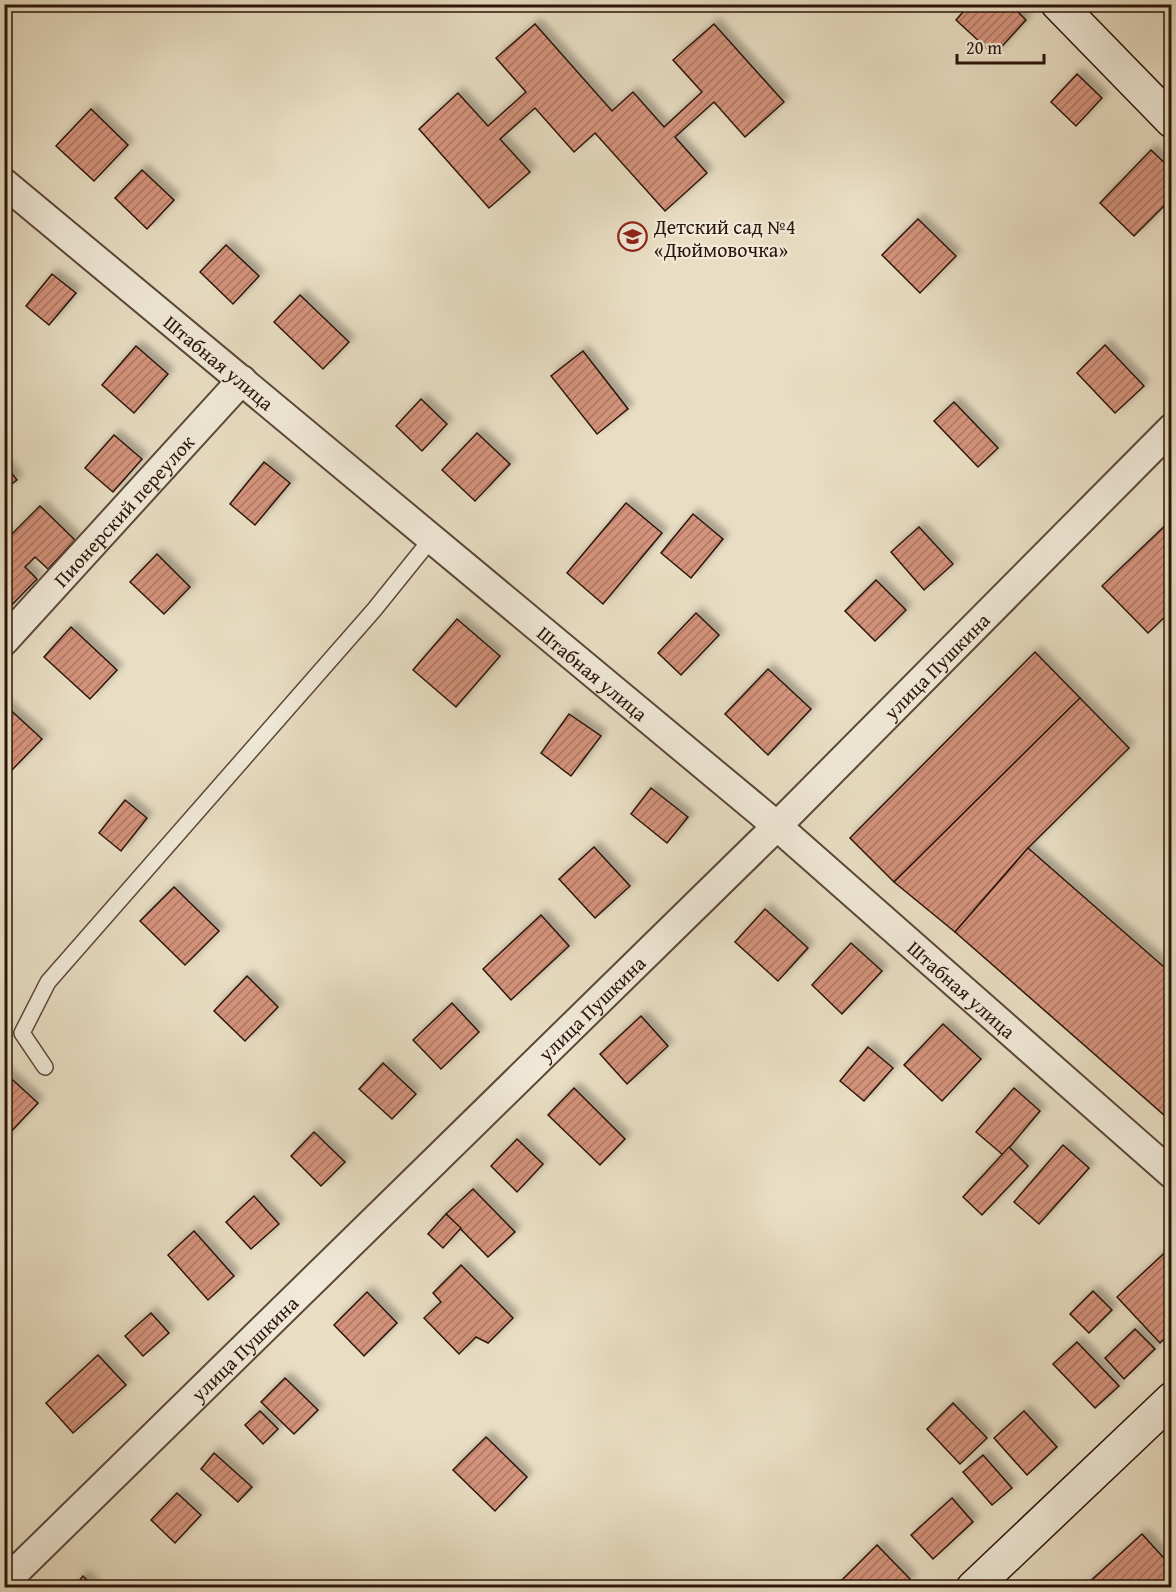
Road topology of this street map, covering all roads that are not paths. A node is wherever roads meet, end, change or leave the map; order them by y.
1 (1058, 4) edge
2 (1172, 121) edge
3 (4, 183) edge
4 (242, 380) junction
5 (1172, 428) edge
6 (432, 538) junction
7 (4, 641) edge
8 (777, 826) junction
9 (45, 1067) dead end
10 (1172, 1174) edge
11 (1172, 1399) edge
12 (4, 1583) edge
13 (973, 1587) edge

1 - 2 street
3 - 4 street, Штабная улица
4 - 6 street, Штабная улица
4 - 7 street, Пионерский переулок
5 - 8 street, улица Пушкина
6 - 8 street, Штабная улица
6 - 9 lane
8 - 10 street, Штабная улица
8 - 12 street, улица Пушкина
11 - 13 street

